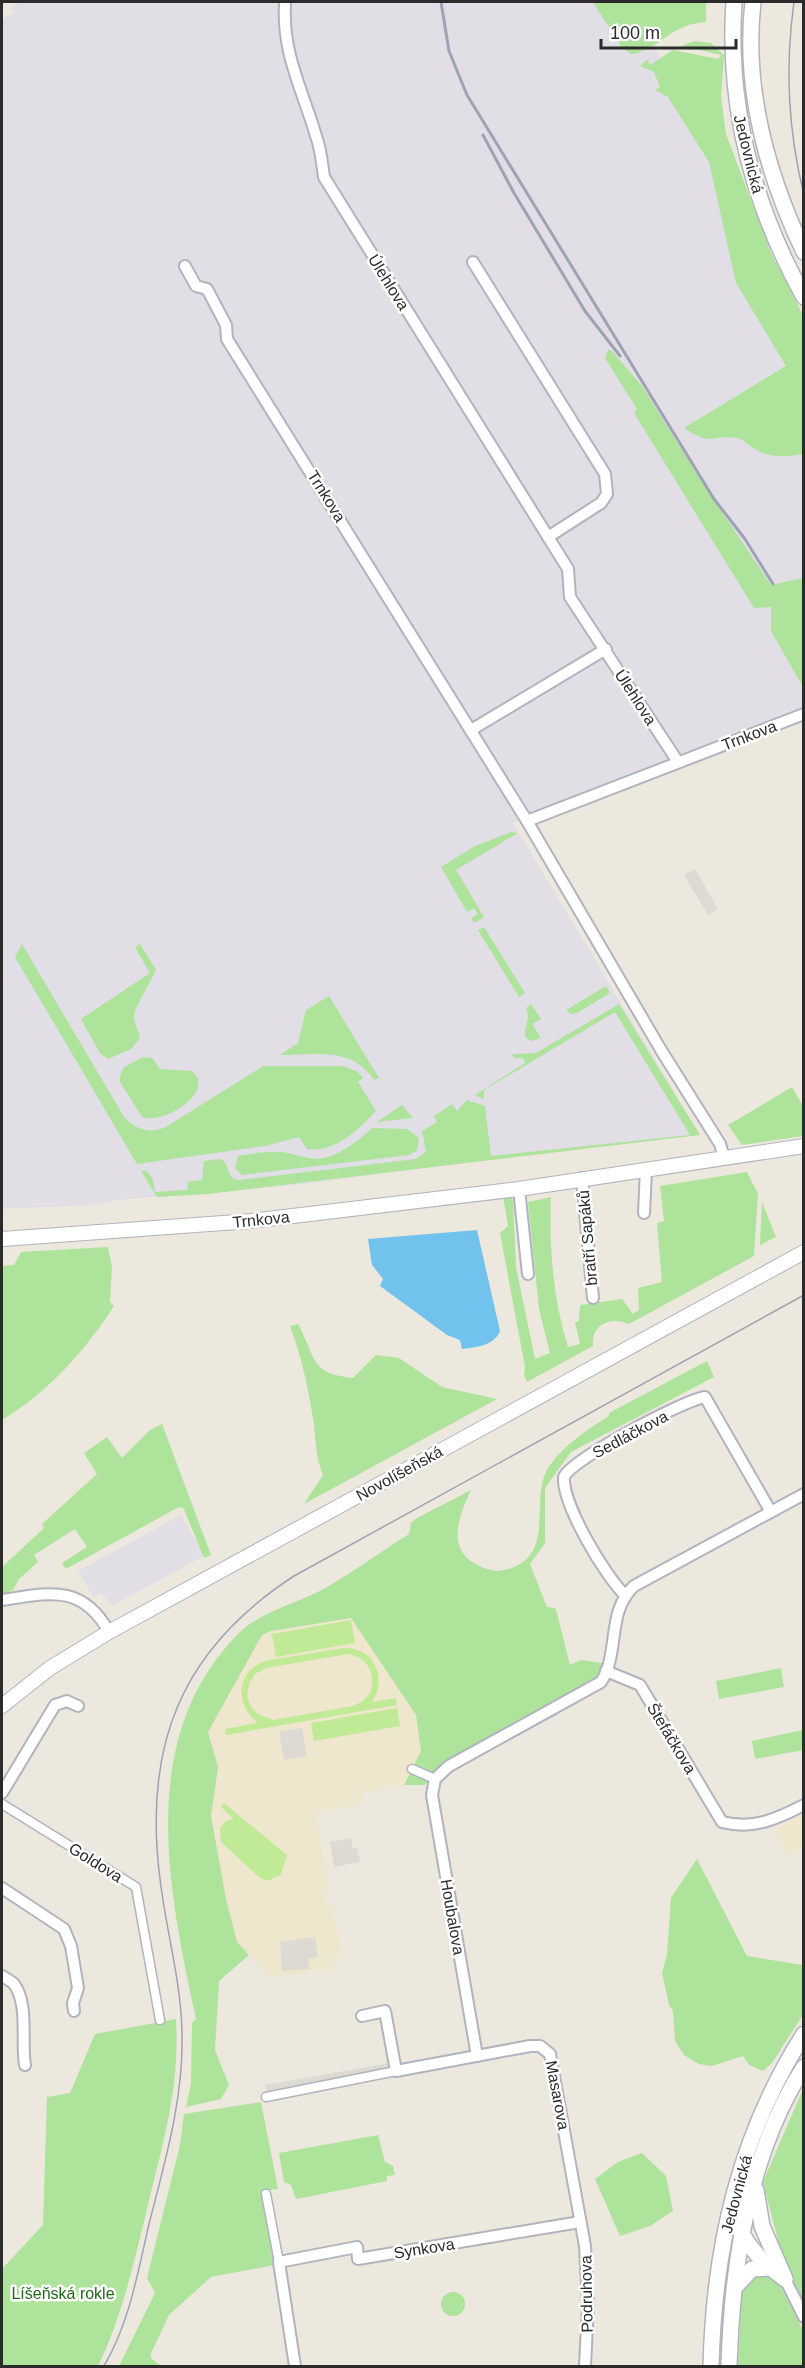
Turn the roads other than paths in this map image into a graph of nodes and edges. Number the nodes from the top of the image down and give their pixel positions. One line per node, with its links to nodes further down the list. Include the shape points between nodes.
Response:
1 (734, 2): 7 (main road, Jedovnická, via 735,87 746,152 768,223)
2 (753, 2): 4 (main road, Jedovnická, via 752,64 760,127 769,168)
3 (285, 5): 8 (street, Úlehlova, via 286,44 317,137 324,177)
4 (804, 252)
5 (473, 261): 8 (street, via 605,474 607,494 602,503)
6 (185, 266): 11 (street, Trnkova, via 196,286 207,289 226,325 227,339)
7 (804, 297)
8 (548, 537): 9 (street, Úlehlova, via 568,569 570,597)
9 (606, 650): 11 (street); 12 (street, Úlehlova)
10 (804, 714): 12 (street, Trnkova)
11 (471, 730): 13 (street, Trnkova)
12 (678, 762): 13 (street, Trnkova)
13 (526, 821): 15 (street, Trnkova, via 720,1144)
14 (804, 1146): 15 (street, Trnkova)
15 (724, 1158): 16 (street, Trnkova)
16 (646, 1169): 17 (street, Trnkova); 19 (street)
17 (582, 1179): 18 (street, Trnkova); 23 (street, bratří Sapáků)
18 (519, 1189): 20 (street, Trnkova, via 252,1221); 22 (street)
19 (644, 1213)
20 (2, 1239)
21 (804, 1252): 28 (street, Novolíšeňská)
22 (528, 1274)
23 (593, 1298)
24 (804, 1494): 25 (street)
25 (771, 1512): 26 (street, via 645,1580); 26 (street, Sedláčkova, via 705,1397 643,1425 581,1460 564,1477 568,1500 613,1583)
26 (626, 1596): 29 (street, via 618,1613)
27 (2, 1600): 28 (street, via 65,1594 97,1613)
28 (110, 1632): 30 (street, Novolíšeňská, via 50,1668)
29 (606, 1671): 33 (street, via 593,1688 449,1766); 36 (street, Štefáčkova, via 640,1685 722,1822 740,1827 775,1820)
30 (2, 1706)
31 (78, 1706): 34 (street, via 67,1701 55,1705)
32 (412, 1768): 33 (street)
33 (435, 1779): 43 (street, Houbalova, via 432,1795)
34 (2, 1792)
35 (2, 1804): 41 (street, Goldova, via 136,1887)
36 (804, 1805)
37 (2, 1888): 39 (street, via 64,1929 78,1988)
38 (2, 1976): 44 (street, via 14,1984 21,2004)
39 (74, 2011)
40 (362, 2016): 46 (street, via 385,2011)
41 (160, 2020)
42 (804, 2034): 50 (main road, Jedovnická, via 769,2092)
43 (477, 2056): 46 (street, Masarova); 51 (street, Masarova, via 535,2046 550,2054)
44 (25, 2065)
45 (804, 2067): 48 (main road, Jedovnická, via 774,2123)
46 (396, 2072): 47 (street, Masarova)
47 (266, 2097)
48 (755, 2178): 52 (main road, Jedovnická); 53 (main road, via 759,2214)
49 (266, 2194): 55 (street)
50 (731, 2201): 52 (main road); 54 (main road, Jedovnická)
51 (580, 2222): 55 (street, Synkova, via 358,2259 357,2247); 61 (street, Podruhova, via 587,2296)
52 (742, 2234): 53 (main road, via 756,2236); 54 (main road, via 732,2239); 56 (main road); 58 (main road, Jedovnická)
53 (770, 2247): 57 (main road)
54 (721, 2254): 62 (main road, Jedovnická)
55 (279, 2262): 60 (street)
56 (769, 2268): 57 (main road); 58 (main road, via 752,2269)
57 (785, 2279): 59 (street)
58 (734, 2288): 63 (main road, Jedovnická)
59 (804, 2318)
60 (295, 2367)
61 (585, 2367)
62 (711, 2367)
63 (729, 2367)

